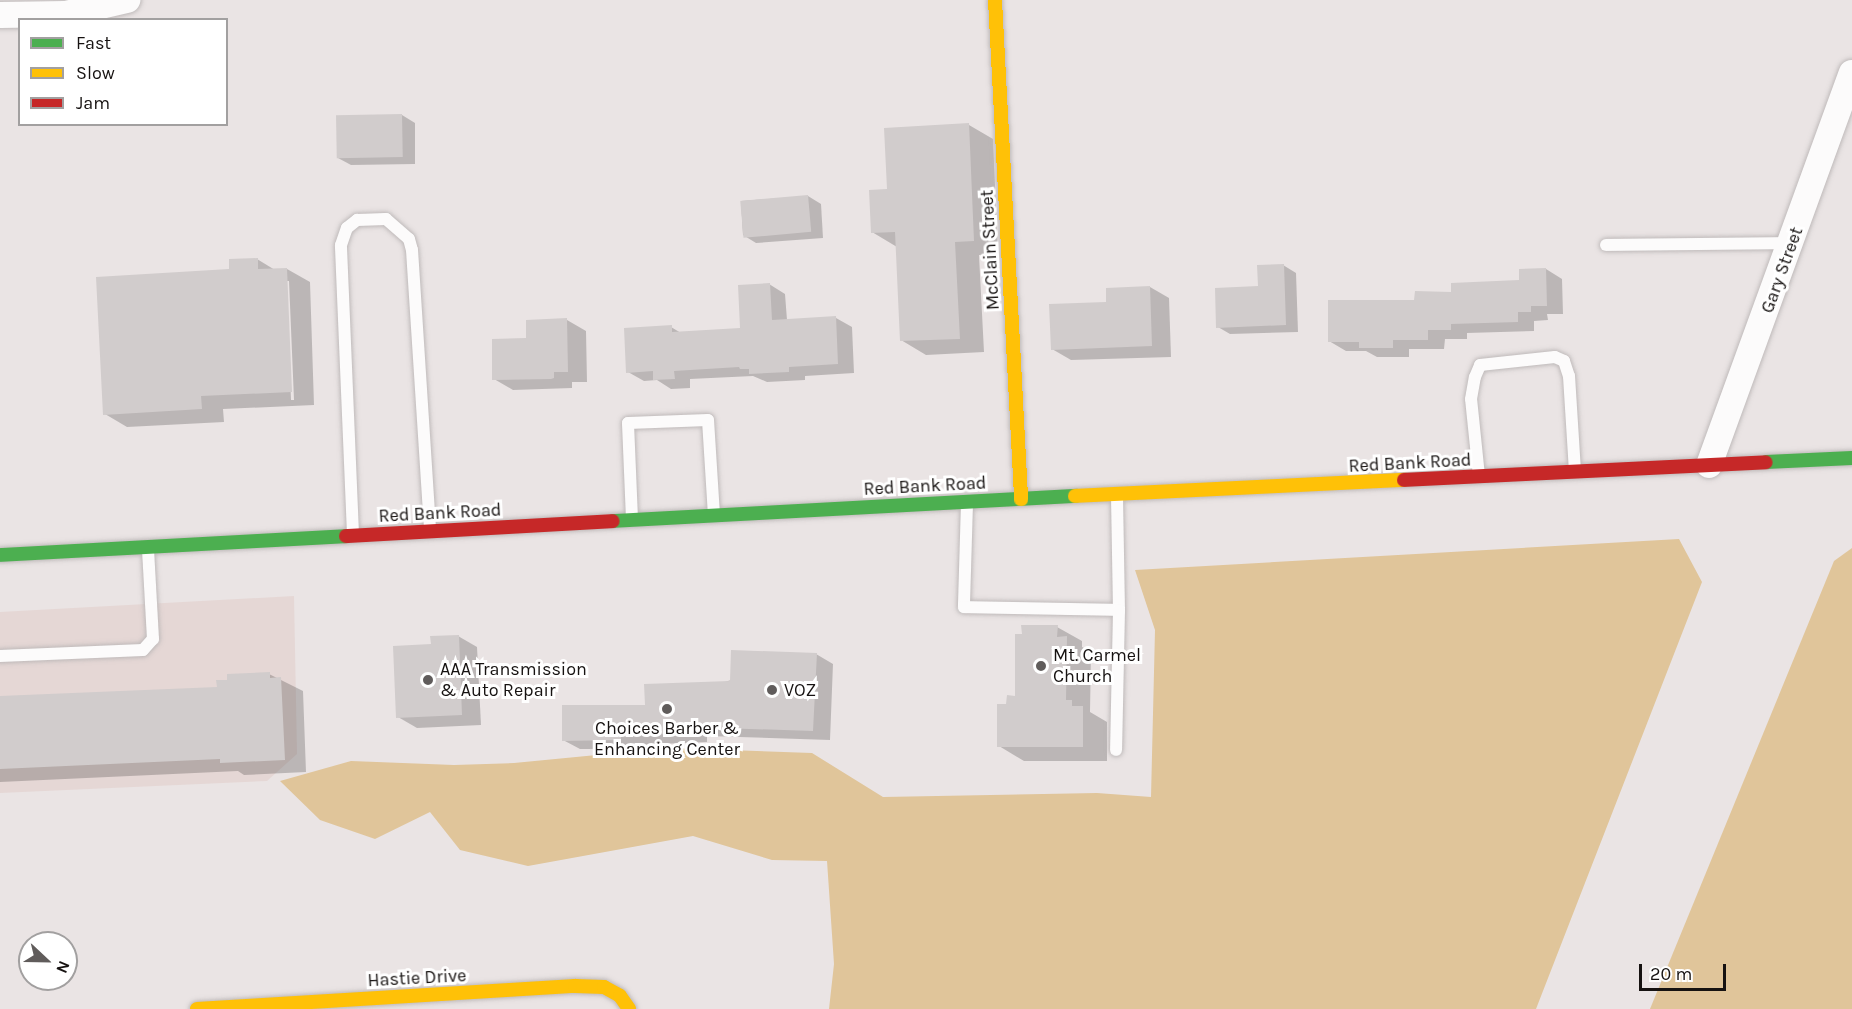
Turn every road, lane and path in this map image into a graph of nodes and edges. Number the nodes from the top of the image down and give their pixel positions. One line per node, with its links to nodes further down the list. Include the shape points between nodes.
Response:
1 (127, 0): 3 (street, via 66,14)
2 (995, 0): 12 (main road, McClain Street)
3 (0, 15)
4 (1852, 73): 5 (street, Gary Street)
5 (1792, 243): 6 (lane); 8 (street, Gary Street)
6 (1606, 244)
7 (1852, 458): 8 (main road, Red Bank Road)
8 (1709, 465): 9 (main road, Red Bank Road)
9 (1575, 473): 10 (main road, Red Bank Road); 10 (lane, via 1569,376 1564,361 1555,357 1480,365 1472,399)
10 (1479, 478): 11 (main road, Red Bank Road)
11 (1117, 496): 12 (main road, Red Bank Road); 20 (lane)
12 (1021, 499): 13 (main road, Red Bank Road)
13 (967, 502): 14 (main road, Red Bank Road); 20 (lane, via 964,607)
14 (714, 516): 15 (main road, Red Bank Road); 15 (lane, via 708,420 628,423)
15 (632, 521): 16 (main road, Red Bank Road)
16 (430, 532): 17 (main road, Red Bank Road); 17 (lane, via 412,250 409,239 386,219 357,220 347,228 340,263)
17 (353, 536): 18 (main road, Red Bank Road)
18 (147, 548): 19 (main road, Red Bank Road); 21 (lane, via 153,639 143,650)
19 (0, 555)
20 (1119, 610): 22 (lane)
21 (0, 656)
22 (1116, 750)
23 (197, 1009): 24 (main road, Hastie Drive)
24 (206, 1009): 25 (main road, Hastie Drive, via 575,986 604,987 620,996)
25 (629, 1009)

